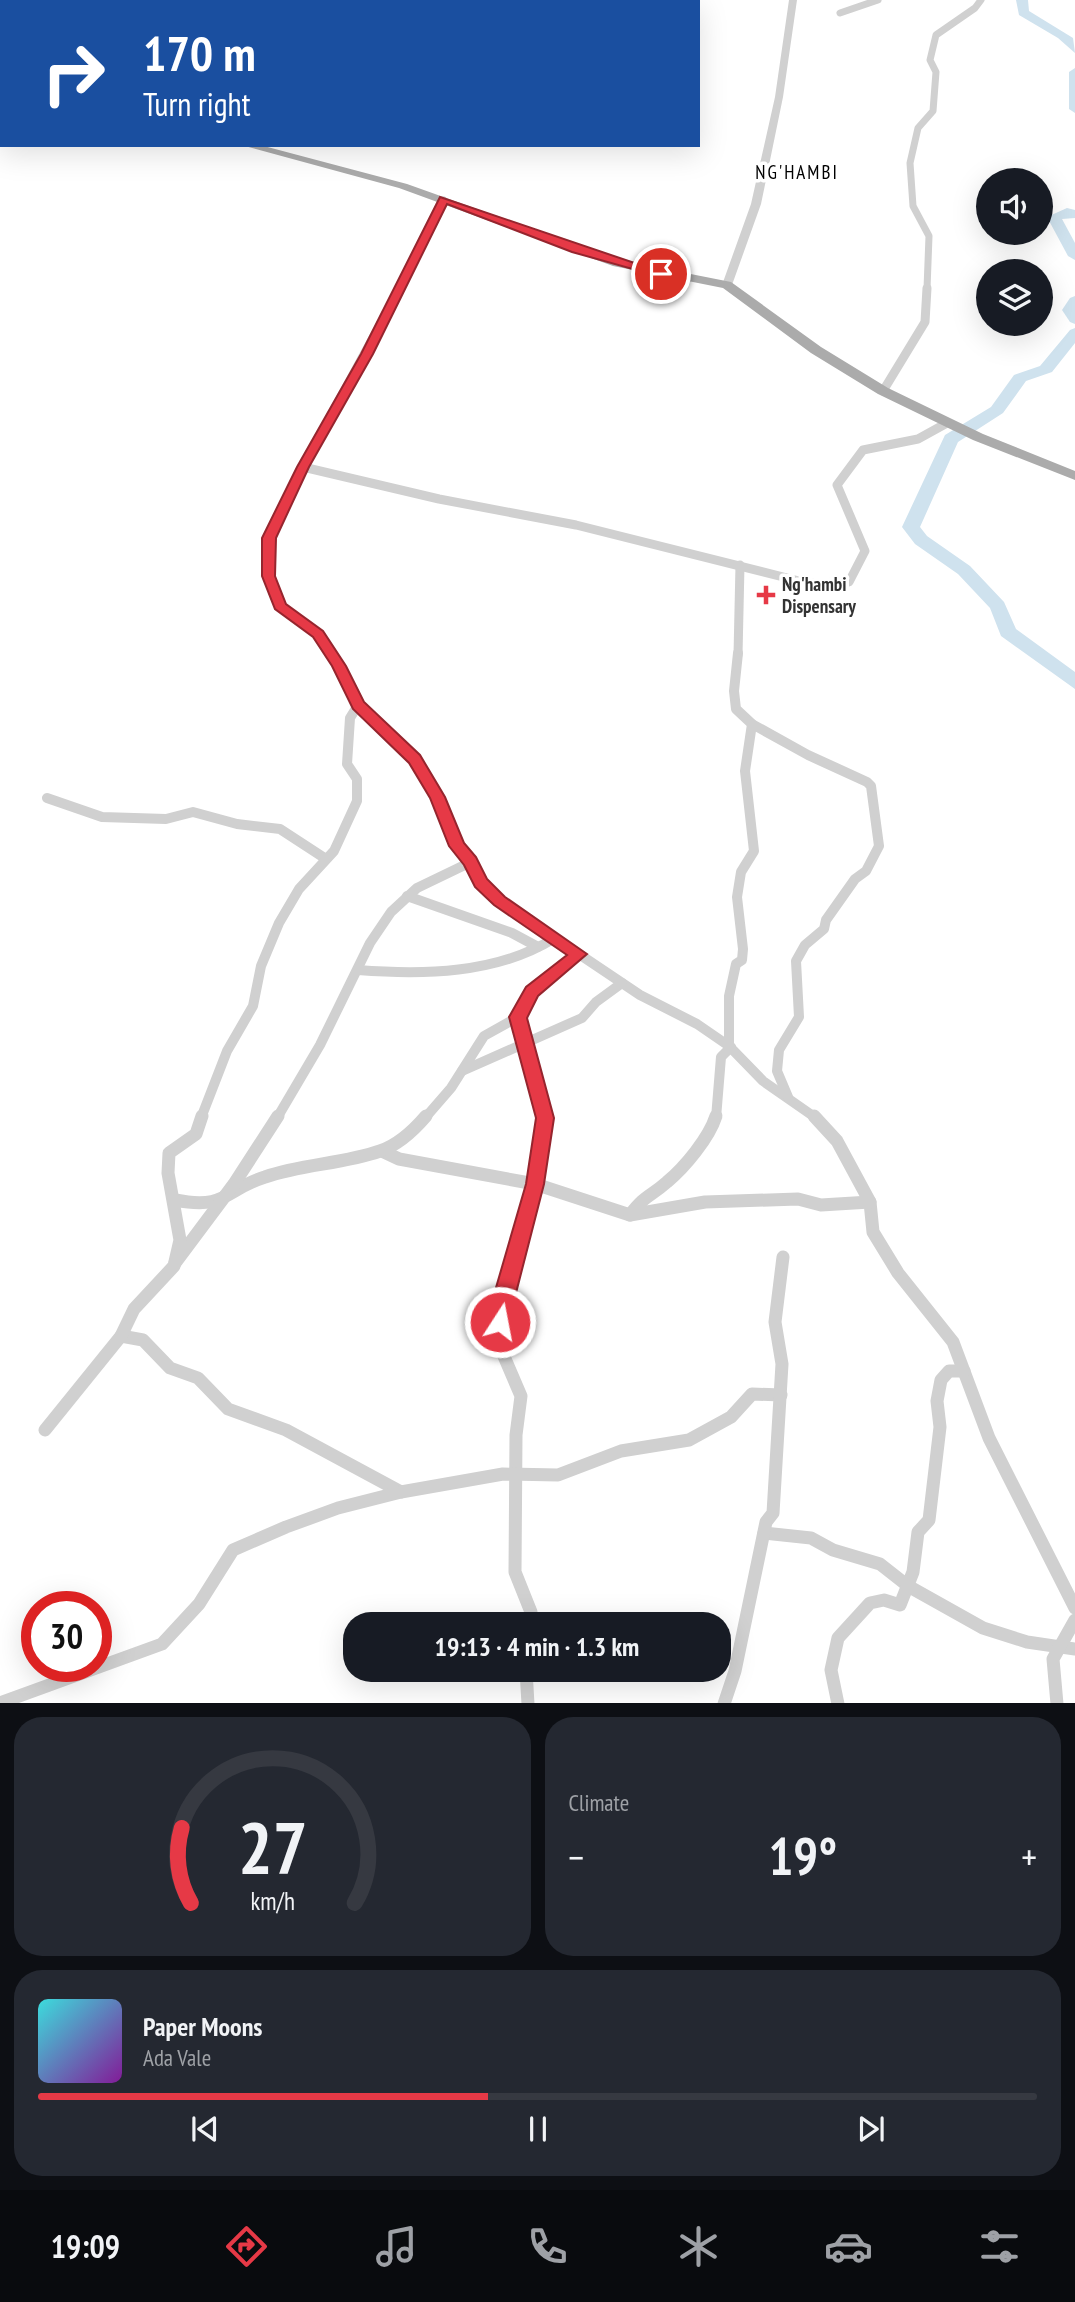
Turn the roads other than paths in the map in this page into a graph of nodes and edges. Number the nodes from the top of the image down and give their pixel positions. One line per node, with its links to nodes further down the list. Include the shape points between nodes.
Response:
1 (793, 0): 7 (street, via 779,97 756,204)
2 (878, 0): 4 (street)
3 (981, 0): 8 (street, via 936,34 930,60 936,72 933,111 918,128 910,163 913,206 929,236 925,322)
4 (840, 13)
5 (255, 147): 6 (main road, via 318,161)
6 (444, 200): 7 (main road, via 617,263); 10 (street, via 367,354)
7 (727, 285): 8 (main road)
8 (883, 391): 9 (main road)
9 (947, 422): 11 (main road); 12 (street, via 931,436 895,447 863,450 837,485 865,551 849,582 807,583)
10 (303, 467): 12 (street); 13 (street, via 269,538 268,576 280,606 318,634)
11 (1075, 476)
12 (740, 565): 14 (street, via 740,640 734,691 736,709)
13 (358, 705): 16 (street, via 350,718 347,764 357,779 357,801); 17 (street, via 415,759 457,846)
14 (752, 724): 26 (street, via 745,759 754,851 740,873 737,889 744,946 729,996); 28 (street, via 815,761 867,782 880,838 866,871 855,879 824,929 805,945 796,961 799,1017 779,1050 777,1071)
15 (47, 798): 16 (street, via 102,817 166,819 193,812 280,829)
16 (326, 859): 31 (street, via 299,888 279,923 261,966 253,1006 208,1095 196,1134 169,1153 168,1173)
17 (471, 862): 18 (street, via 422,882); 19 (street, via 481,883 500,901)
18 (407, 896): 20 (street, via 512,933); 22 (street, via 390,912)
19 (553, 939): 20 (street); 21 (street)
20 (538, 947): 22 (street, via 522,956 443,969)
21 (579, 954): 23 (street); 24 (street, via 532,992)
22 (358, 970): 32 (street, via 320,1045)
23 (622, 983): 25 (street, via 582,1018); 26 (street)
24 (518, 1017): 25 (street); 27 (street, via 484,1036)
25 (526, 1043): 27 (street); 30 (street, via 545,1118)
26 (730, 1046): 28 (street, via 763,1081); 34 (street, via 721,1057 718,1110 712,1129 667,1182 643,1197)
27 (462, 1071): 29 (street, via 414,1130)
28 (788, 1097): 33 (street, via 837,1141)
29 (382, 1151): 30 (street, via 398,1159); 32 (street, via 262,1177)
30 (535, 1184): 34 (street); 41 (street, via 500,1322 500,1346 522,1396)
31 (175, 1199): 32 (street, via 195,1204); 36 (street, via 180,1240)
32 (223, 1200): 36 (street)
33 (870, 1202): 34 (street, via 705,1202); 38 (street, via 873,1232 898,1273 953,1342)
34 (630, 1215)
35 (783, 1257): 39 (street, via 775,1322 782,1357)
36 (174, 1266): 37 (street, via 134,1309)
37 (121, 1336): 40 (street); 42 (street, via 143,1340 170,1368 198,1378 228,1409 286,1430)
38 (964, 1371): 44 (street, via 949,1371 941,1380 929,1520 918,1532); 45 (street, via 989,1438)
39 (781, 1395): 41 (street, via 751,1394 731,1417 689,1440 621,1451 558,1475); 43 (street, via 773,1513)
40 (45, 1430)
41 (517, 1474): 42 (street); 46 (street, via 515,1572)
42 (401, 1492): 51 (street, via 338,1508 233,1549 199,1604 162,1644)
43 (764, 1533): 44 (street, via 811,1538 880,1564); 53 (street)
44 (908, 1586): 48 (street, via 984,1628); 54 (street, via 900,1605 870,1603 838,1638 831,1670)
45 (1075, 1608)
46 (531, 1612)
47 (1075, 1620): 48 (street)
48 (1055, 1647): 49 (street); 55 (street, via 1051,1658)
49 (1075, 1649)
50 (527, 1682): 52 (street)
51 (0, 1703)
52 (528, 1703)
53 (724, 1703)
54 (838, 1703)
55 (1056, 1703)

